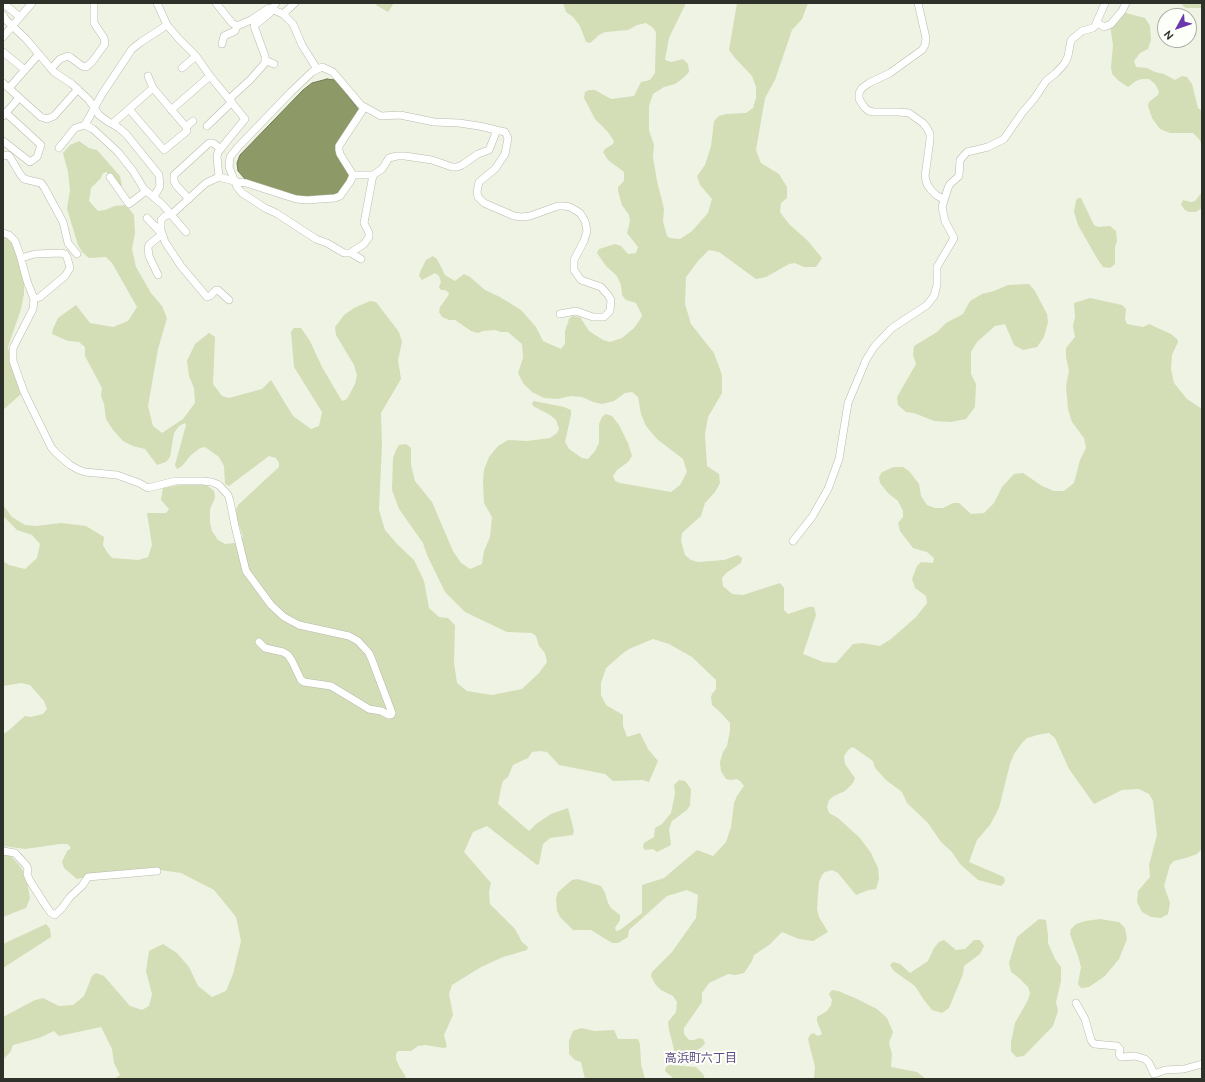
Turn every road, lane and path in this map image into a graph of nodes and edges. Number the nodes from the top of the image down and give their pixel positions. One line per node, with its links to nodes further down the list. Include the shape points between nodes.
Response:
1 (3, 3): 13 (street)
2 (32, 3): 13 (street)
3 (94, 3): 25 (street, via 94,23 104,38 104,44 86,67 68,56 60,59)
4 (158, 3): 15 (street)
5 (216, 3): 17 (street)
6 (295, 3): 11 (street)
7 (918, 3): 59 (street, via 926,38 922,50 890,73 862,88 859,99 869,111 908,113 923,123 930,134 925,176 927,184)
8 (1105, 3): 14 (street)
9 (1126, 3): 14 (street, via 1111,24 1104,27)
10 (274, 6): 11 (street); 17 (street); 23 (street, via 254,26)
11 (283, 14): 27 (street, via 294,24)
12 (3, 15): 16 (street)
13 (20, 17): 16 (street)
14 (1098, 23): 59 (street, via 1071,40 1065,63 1046,81 1004,139 988,147 967,152 963,156 960,160 959,176 950,184)
15 (167, 25): 22 (street); 36 (street, via 132,49)
16 (12, 26): 18 (street); 21 (street)
17 (237, 26): 19 (street, via 235,31 224,36)
18 (3, 37)
19 (222, 44)
20 (3, 52): 28 (street)
21 (39, 54): 25 (street); 28 (street)
22 (196, 56): 26 (street); 30 (street)
23 (265, 60): 24 (street); 35 (street, via 263,66)
24 (274, 64)
25 (51, 69): 33 (street)
26 (182, 69)
27 (317, 69): 37 (street, via 325,68 333,72); 55 (street, via 233,152 229,167)
28 (25, 70): 31 (street)
29 (148, 76): 32 (street)
30 (210, 76): 35 (street); 39 (street)
31 (6, 86): 34 (street)
32 (153, 88): 38 (street); 39 (street)
33 (78, 90): 34 (street, via 47,120); 36 (street)
34 (19, 98): 40 (street)
35 (231, 100): 44 (street); 49 (street, via 245,119)
36 (95, 108): 42 (street, via 103,119); 43 (street)
37 (364, 108): 46 (street, via 381,116 400,115 428,121 465,123); 51 (street, via 339,146 340,154)
38 (129, 109): 42 (street); 45 (street, via 164,150 187,131)
39 (171, 110): 45 (street)
40 (4, 114): 47 (street, via 41,145 37,157 30,162)
41 (193, 121): 45 (street)
42 (112, 124): 57 (street, via 126,134 159,174 160,186)
43 (84, 125): 48 (street, via 75,128); 56 (street, via 98,133 118,152)
44 (207, 126)
45 (186, 127)
46 (496, 130): 52 (street, via 489,150 457,167 432,160 397,156 389,158 382,169); 72 (street, via 506,132 505,154 495,169 479,182 477,192 480,200 506,214 522,217 537,215 558,206 570,207 580,213 585,221 586,236 574,260 574,270 578,278 585,283 601,287 611,300 610,311 599,318 576,311)
47 (3, 141)
48 (59, 148)
49 (221, 149): 54 (street, via 217,157); 58 (street, via 209,143 174,175 176,185)
50 (3, 156): 68 (street, via 10,156 24,179 41,183 44,187 63,222 68,243 79,254)
51 (353, 175): 52 (street); 55 (street, via 340,196 307,200)
52 (373, 175): 65 (street, via 364,223 369,237)
53 (110, 177): 56 (street, via 129,204)
54 (219, 177): 55 (street); 58 (street, via 206,183)
55 (234, 181): 65 (street, via 239,190 265,208 316,239 344,253)
56 (146, 191): 57 (street)
57 (154, 197): 60 (street)
58 (189, 198): 60 (street)
59 (943, 200): 73 (street, via 942,214 954,238 937,268 934,296 927,305 892,328 866,360 848,403 838,459 828,489 812,517)
60 (172, 214): 62 (street); 64 (street, via 162,220)
61 (147, 218): 64 (street)
62 (186, 232)
63 (3, 233): 66 (street, via 12,237)
64 (162, 234): 69 (street, via 148,248); 71 (street, via 181,266 207,297 218,290)
65 (351, 253): 67 (street)
66 (21, 258): 68 (street, via 35,254 60,253 65,254); 70 (street)
67 (361, 259)
68 (68, 262): 70 (street, via 70,268 65,276)
69 (158, 275)
70 (34, 299): 74 (street, via 33,308 12,355 24,392 56,454 85,472 117,475 148,488 175,481 202,481 219,485 230,501 246,570 271,605 284,617 299,625 349,636 358,641 372,660 391,707 391,715 369,709 330,686 304,682 288,655 265,648)
71 (229, 300)
72 (560, 314)
73 (793, 541)
74 (259, 642)
75 (3, 850): 76 (street, via 14,853 26,866 30,881 51,913 55,914 88,877)
76 (157, 871)
77 (1076, 1003): 78 (street, via 1094,1044 1117,1046 1121,1057 1136,1056 1145,1059 1154,1074)
78 (1202, 1064)

